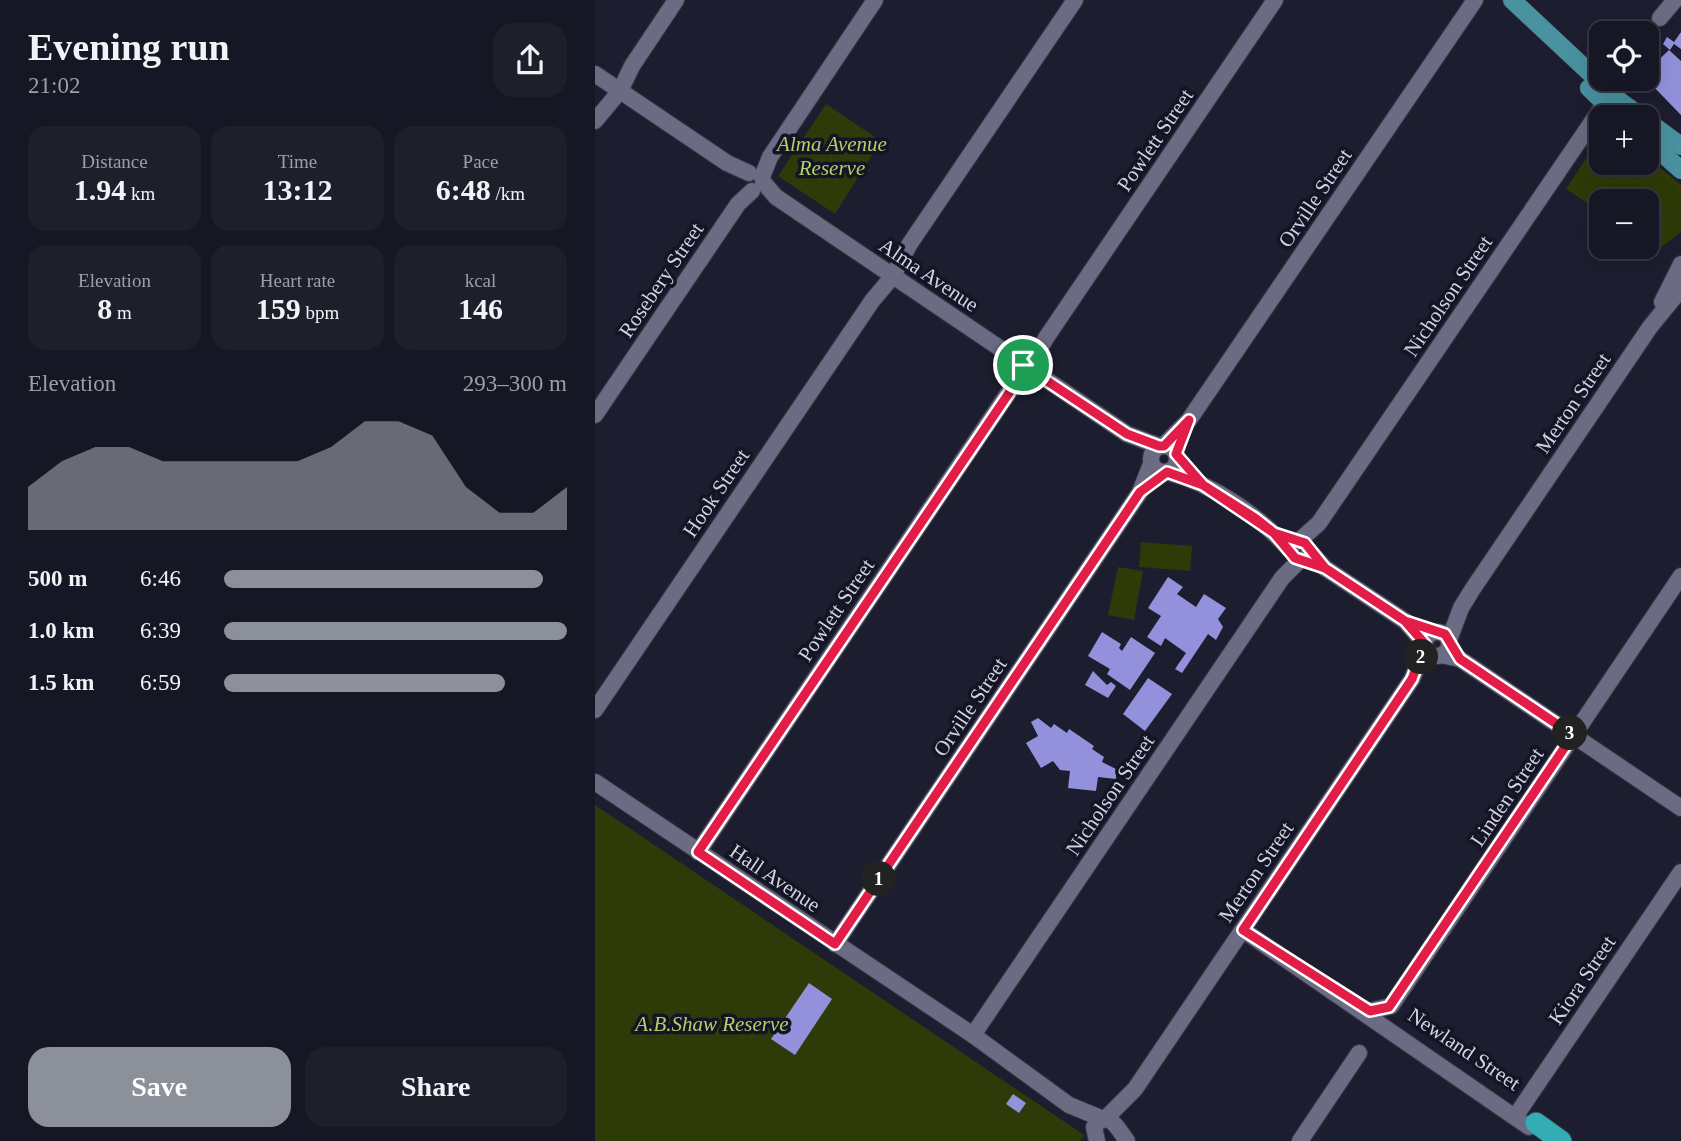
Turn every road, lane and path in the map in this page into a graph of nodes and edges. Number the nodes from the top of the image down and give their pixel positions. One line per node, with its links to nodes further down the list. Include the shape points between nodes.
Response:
1 (677, 0): 11 (street)
2 (875, 0): 20 (street, Rosebery Street)
3 (1075, 0): 22 (street, Hook Street)
4 (1275, 0): 24 (street, Powlett Street)
5 (1475, 0): 26 (street, Orville Street)
6 (1505, 0): 12 (main road)
7 (1512, 0): 12 (main road)
8 (1675, 0): 9 (street)
9 (1660, 18)
10 (595, 74): 11 (street, Alma Avenue)
11 (616, 89): 15 (street); 20 (street, Alma Avenue)
12 (1608, 98): 13 (main road); 14 (main road); 27 (street, Nicholson Street)
13 (1612, 105)
14 (1621, 105)
15 (597, 118)
16 (1659, 130): 17 (main road)
17 (1681, 146)
18 (1659, 151): 19 (main road)
19 (1681, 170)
20 (753, 181): 22 (street, Alma Avenue); 25 (street, Rosebery Street)
21 (1681, 264): 23 (street, Merton Street)
22 (890, 274): 24 (street, Alma Avenue); 30 (street, Hook Street)
23 (1678, 286): 29 (street, Merton Street)
24 (1026, 366): 26 (street, Alma Avenue); 34 (street, Powlett Street)
25 (595, 415)
26 (1163, 459): 27 (street, Alma Avenue); 37 (street, Orville Street)
27 (1300, 551): 29 (street, Alma Avenue); 42 (street, Nicholson Street)
28 (1681, 576): 31 (street, Linden Street)
29 (1437, 644): 31 (street, Alma Avenue); 36 (street, Merton Street)
30 (595, 710)
31 (1573, 735): 33 (street); 39 (street, Linden Street)
32 (595, 782): 34 (street, Hall Avenue)
33 (1681, 808)
34 (698, 852): 37 (street, Hall Avenue)
35 (1681, 872): 45 (street, Kiora Street)
36 (1243, 930): 38 (street, Newland Street); 46 (street, Merton Street, via 1135,1089)
37 (835, 944): 42 (street, Hall Avenue)
38 (1262, 944): 40 (street, Newland Street); 45 (street, Newland Street)
39 (1391, 1006): 40 (street); 41 (street)
40 (1370, 1011): 41 (street, Newland Street)
41 (1392, 1025): 45 (street, Newland Street)
42 (973, 1035): 44 (street, Hall Avenue)
43 (1359, 1053): 48 (street)
44 (1069, 1105): 46 (street, Hall Avenue); 47 (street, Hall Avenue)
45 (1528, 1120): 49 (highway); 50 (highway)
46 (1115, 1130): 47 (street, Merton Street, via 1094,1127)
47 (1094, 1139)
48 (1300, 1141)
49 (1548, 1141)
50 (1561, 1141)

